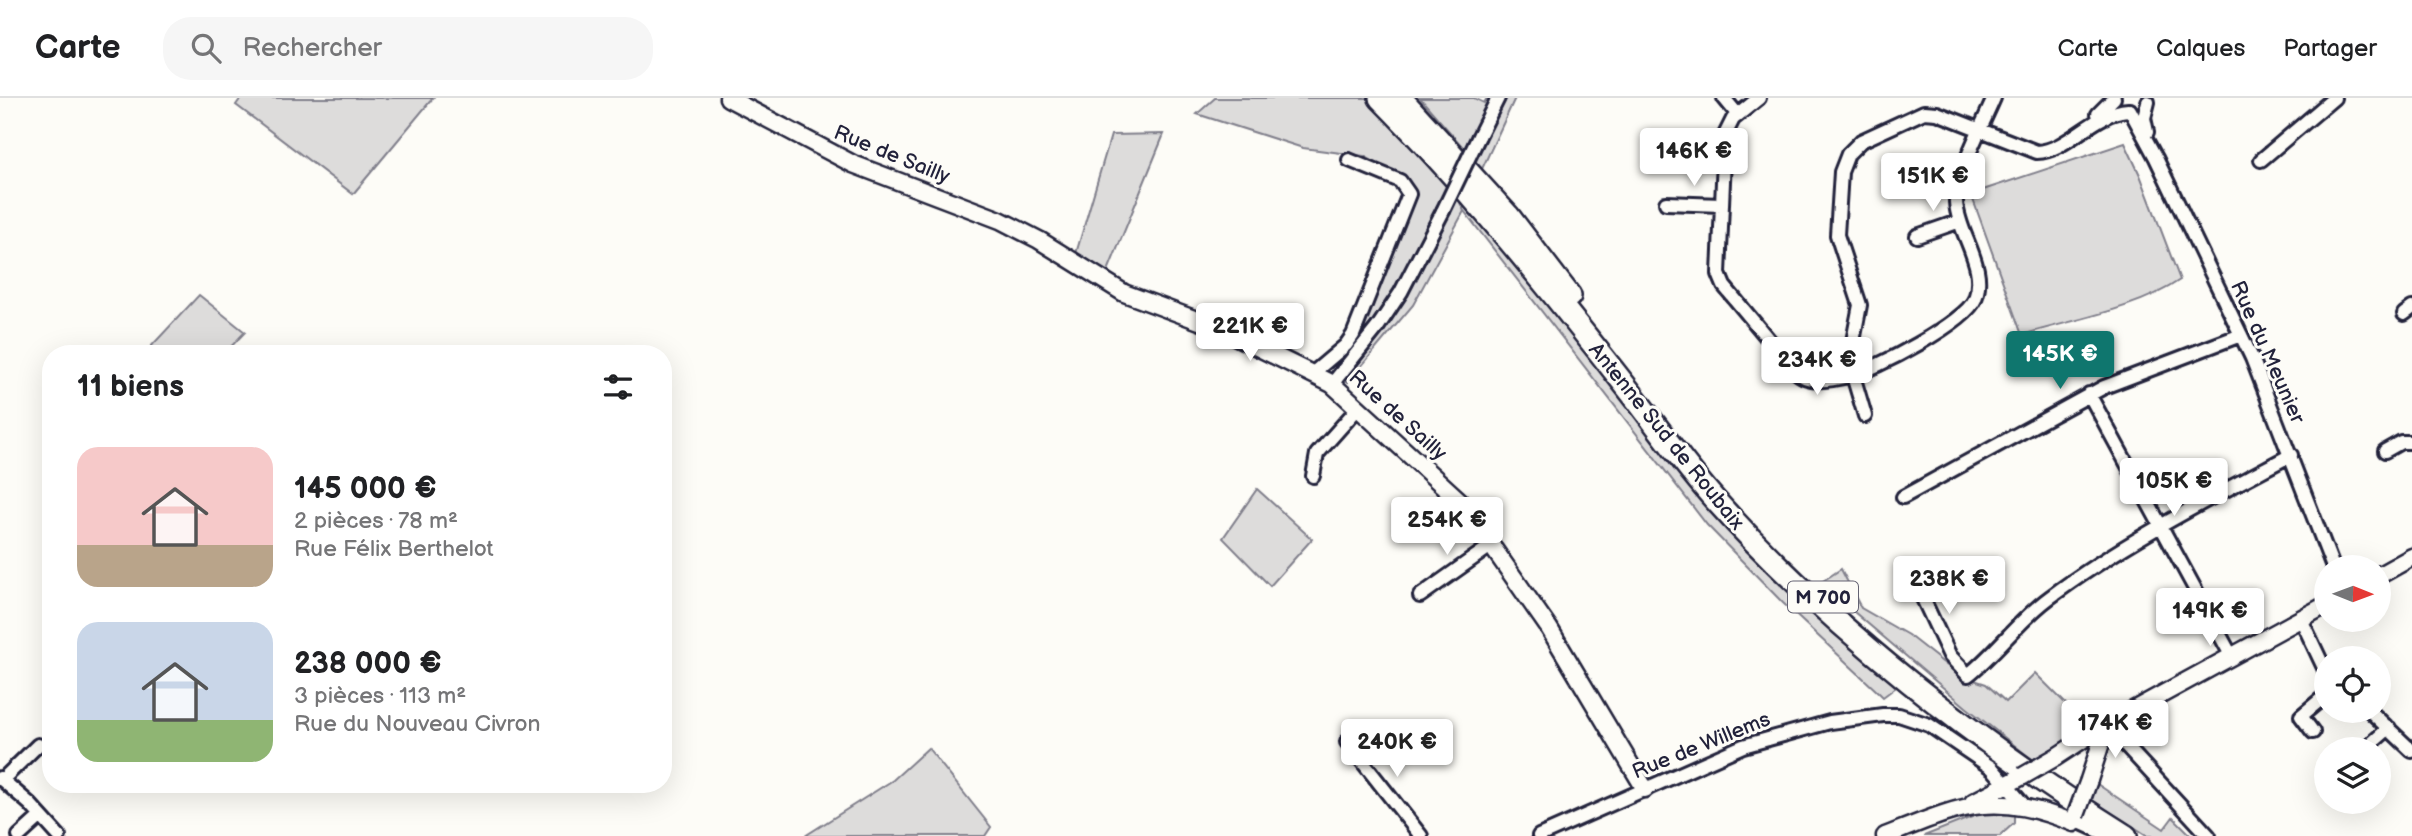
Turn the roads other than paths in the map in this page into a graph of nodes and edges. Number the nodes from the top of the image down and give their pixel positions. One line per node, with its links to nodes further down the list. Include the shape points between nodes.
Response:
1 (728, 98): 23 (street, Rue de Sailly, via 853,164 1000,220 1124,293 1221,329)
2 (1380, 98): 70 (highway, Antenne Sud de Roubaix / M 700, via 1491,220 1693,474 1755,542 1867,646 1940,705)
3 (1401, 98): 71 (highway, Antenne Sud de Roubaix / M 700, via 1540,254 1693,461 1796,571 1956,709)
4 (1498, 98): 25 (street, bridge, via 1401,292)
5 (1724, 98): 12 (street)
6 (1759, 98): 12 (street)
7 (1994, 98): 13 (street)
8 (2115, 98): 11 (street, Rue du Meunier); 14 (street)
9 (2331, 99): 17 (street)
10 (2149, 100): 11 (street, via 2140,109); 15 (street, Rue du Meunier, via 2145,124)
11 (2129, 110): 14 (street, via 2114,112); 15 (street, Rue du Meunier)
12 (1738, 114): 19 (street, via 1725,135)
13 (1981, 131): 14 (street, via 2037,152); 20 (street, via 1958,182); 24 (street, via 1924,111 1861,141 1843,163 1837,236 1860,305 1849,352)
14 (2071, 137)
15 (2156, 158): 22 (street, Rue du Meunier)
16 (1349, 160): 23 (street, via 1400,181 1409,194 1353,335)
17 (2261, 160)
18 (1666, 203): 19 (street)
19 (1721, 205): 24 (street, via 1718,267 1724,286 1800,376 1815,380)
20 (1960, 221): 21 (street); 24 (street, via 1979,280 1972,306 1929,337)
21 (1916, 236)
22 (2241, 335): 26 (street); 31 (street, Rue du Meunier)
23 (1313, 373): 25 (street, Rue de Sailly)
24 (1852, 375): 28 (street)
25 (1332, 384): 27 (street, Rue de Sailly)
26 (2089, 394): 33 (street); 34 (street)
27 (1358, 408): 32 (street, via 1317,454); 35 (street, Rue de Sailly, via 1454,494)
28 (1865, 416)
29 (2412, 442): 30 (street)
30 (2385, 451)
31 (2291, 455): 34 (street); 36 (street, Rue du Meunier)
32 (1313, 476)
33 (1903, 497)
34 (2160, 526): 39 (street, via 2048,599 1968,675 1950,656); 44 (street)
35 (1492, 545): 40 (street); 59 (street, Rue de Sailly, via 1559,644)
36 (2328, 555)
37 (2412, 557): 38 (street)
38 (2391, 569)
39 (1910, 571)
40 (1420, 596)
41 (2314, 611): 42 (street)
42 (2301, 618): 43 (street); 44 (street)
43 (2314, 646)
44 (2232, 657): 47 (street)
45 (2314, 705): 49 (street, via 2301,716)
46 (2383, 723): 48 (street)
47 (2109, 725): 54 (street); 57 (street); 72 (street)
48 (2389, 728): 50 (street); 53 (street)
49 (2313, 732)
50 (2379, 737)
51 (1347, 742): 66 (street)
52 (38, 745): 56 (street)
53 (2412, 751)
54 (2056, 757): 55 (street, bridge); 57 (street, via 2078,754)
55 (2027, 776): 58 (street); 60 (street, via 2021,793)
56 (1, 779): 62 (street)
57 (2089, 780): 63 (street, bridge)
58 (2007, 785): 59 (street, Rue de Willems, via 1992,768 1930,725 1890,714 1830,722 1755,741); 60 (street, Rue de Willems); 61 (street)
59 (1645, 789): 67 (street, Rue de Willems)
60 (2023, 805): 61 (street); 63 (street)
61 (1962, 807): 68 (street)
62 (41, 816): 64 (street); 65 (street)
63 (2074, 823): 69 (street)
64 (19, 836)
65 (59, 836)
66 (1421, 836)
67 (1539, 836)
68 (1885, 836)
69 (2109, 836)
70 (2126, 836)
71 (2139, 836)
72 (2209, 836)

